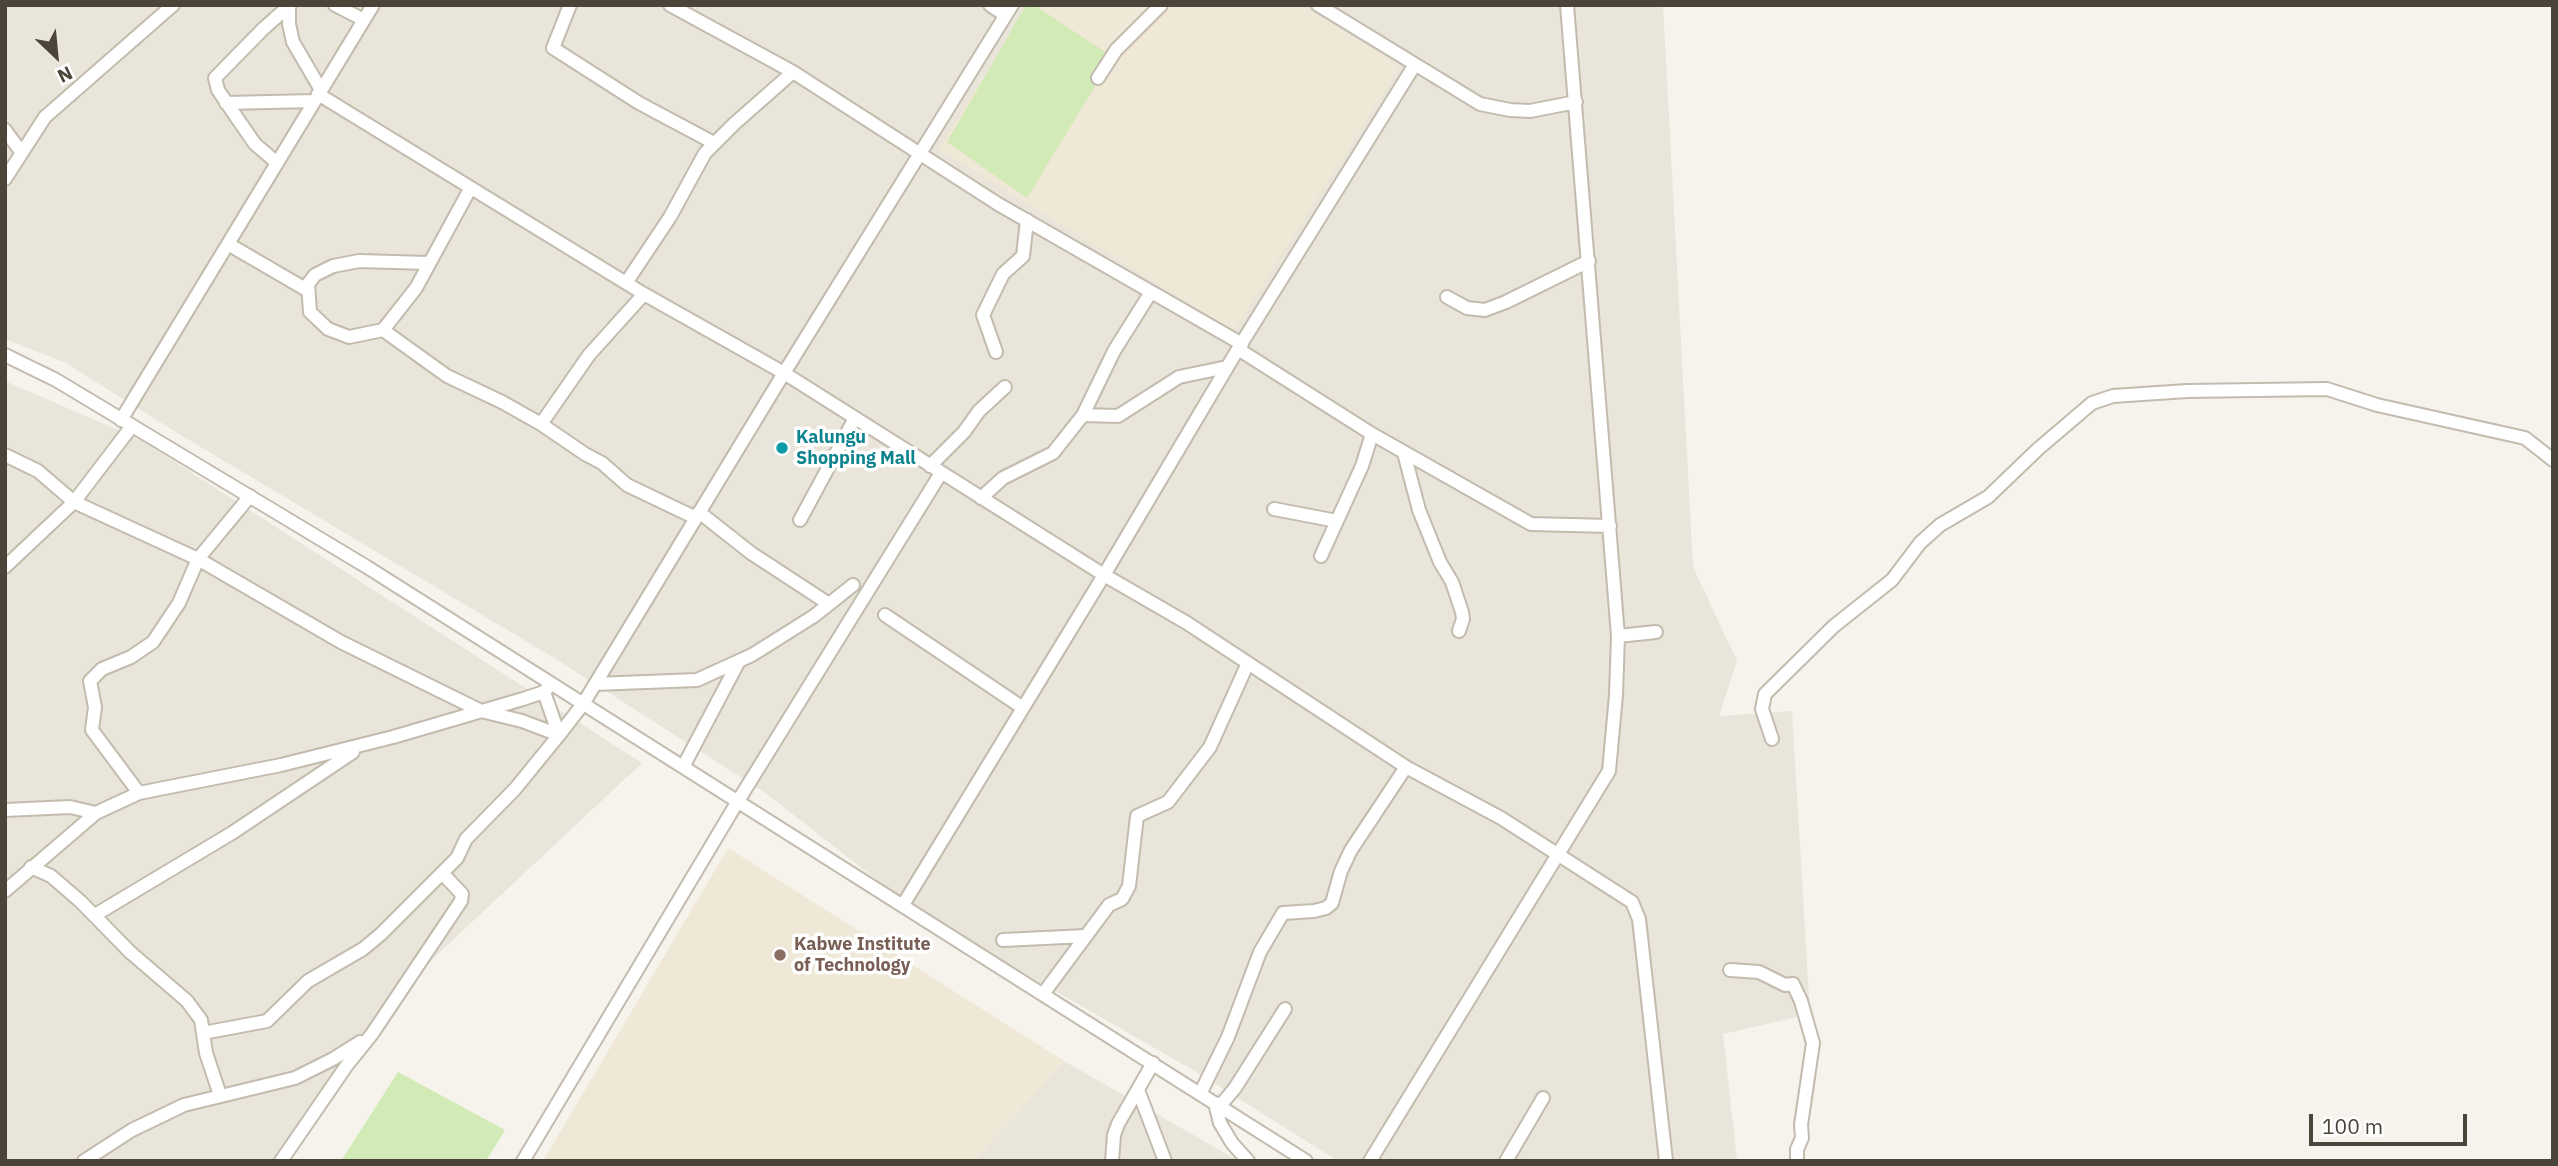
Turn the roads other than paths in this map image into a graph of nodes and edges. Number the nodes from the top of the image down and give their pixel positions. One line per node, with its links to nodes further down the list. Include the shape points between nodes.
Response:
1 (173, 5): 21 (street, via 53,108)
2 (335, 5): 12 (street)
3 (373, 5): 12 (street)
4 (570, 5): 20 (street, via 554,48 639,103)
5 (670, 5): 14 (street)
6 (990, 5): 11 (street)
7 (1161, 5): 15 (street, via 1116,50)
8 (1318, 5): 13 (street)
9 (1567, 5): 17 (street)
10 (290, 6): 16 (street, via 293,42); 18 (street, via 216,74 215,84)
11 (1008, 10): 22 (street)
12 (364, 20): 16 (street)
13 (1414, 66): 17 (street, via 1480,104 1530,111); 36 (street)
14 (793, 72): 20 (street); 22 (street)
15 (1098, 78)
16 (318, 95): 18 (street); 23 (street); 25 (street)
17 (1576, 102): 28 (street)
18 (226, 103): 23 (street, via 256,144)
19 (5, 130): 21 (street)
20 (714, 143): 30 (street)
21 (22, 153): 24 (street)
22 (921, 155): 26 (street); 40 (street)
23 (276, 162): 27 (street)
24 (5, 179)
25 (470, 189): 29 (street); 30 (street)
26 (1027, 220): 32 (street); 37 (street, via 1023,256 1003,274 983,316)
27 (228, 244): 31 (street); 44 (street)
28 (1589, 261): 34 (street, via 1485,310 1467,308); 59 (street)
29 (429, 263): 31 (street, via 349,262 315,275); 35 (street)
30 (626, 283): 33 (street)
31 (307, 290): 35 (street, via 310,312 328,329 349,337)
32 (1151, 292): 36 (street); 42 (street, via 1114,351)
33 (644, 294): 40 (street); 45 (street, via 589,355)
34 (1447, 297)
35 (383, 330): 45 (street, via 447,376)
36 (1240, 347): 39 (street); 46 (street)
37 (996, 352)
38 (5, 355): 44 (street)
39 (1227, 367): 42 (street, via 1179,377 1118,416); 63 (street)
40 (783, 373): 43 (street); 56 (street)
41 (1005, 387): 50 (street)
42 (1083, 415): 53 (street, via 1053,453 1003,478)
43 (855, 418): 50 (street); 57 (street)
44 (127, 423): 52 (street); 54 (street)
45 (541, 424): 56 (street, via 627,485)
46 (1372, 434): 47 (street); 58 (street)
47 (1404, 453): 59 (street, via 1531,524); 67 (street, via 1419,510 1462,612)
48 (5, 455): 54 (street, via 38,471)
49 (2553, 460): 78 (street, via 2525,438 2377,405 2327,389 2150,393 2092,403 1988,497 1940,525 1892,580 1834,626 1775,683 1765,694 1762,709)
50 (930, 466): 51 (street)
51 (942, 473): 53 (street); 83 (street)
52 (250, 496): 61 (street); 73 (street, via 367,567)
53 (981, 498): 63 (street)
54 (74, 502): 61 (street); 62 (street)
55 (1274, 509): 58 (street)
56 (698, 515): 65 (street); 72 (street)
57 (800, 520)
58 (1337, 521): 60 (street)
59 (1610, 526): 69 (street)
60 (1321, 556)
61 (198, 559): 76 (street, via 331,637); 82 (street, via 179,603 153,642 90,681 95,707 92,730)
62 (5, 568)
63 (1104, 575): 71 (street); 75 (street)
64 (853, 584): 65 (street)
65 (829, 604): 70 (street)
66 (885, 615): 75 (street)
67 (1459, 631)
68 (1656, 632): 69 (street)
69 (1618, 636): 86 (street, via 1609,771)
70 (739, 661): 72 (street, via 697,680); 81 (street)
71 (1248, 663): 80 (street); 92 (street, via 1210,747 1168,802 1137,816 1129,887)
72 (595, 684): 74 (street)
73 (547, 688): 74 (street); 76 (street); 77 (street)
74 (583, 704): 77 (street); 81 (street)
75 (1024, 708): 90 (street)
76 (481, 711): 77 (street); 79 (street)
77 (559, 735): 88 (street, via 466,839 457,858)
78 (1772, 739)
79 (365, 744): 82 (street); 91 (street, via 221,840)
80 (1406, 766): 86 (street); 101 (street, via 1351,850 1332,903 1314,911 1283,913 1259,952 1228,1037)
81 (683, 767): 83 (street)
82 (139, 793): 85 (street)
83 (738, 801): 90 (street); 107 (street)
84 (5, 810): 85 (street, via 70,807)
85 (96, 813): 87 (street)
86 (1558, 855): 112 (street); 114 (street, via 1632,902 1639,919)
87 (32, 867): 89 (street); 91 (street, via 51,876)
88 (442, 873): 97 (street, via 381,934 308,981 267,1021); 98 (street, via 462,894 461,901)
89 (5, 891)
90 (903, 905): 95 (street)
91 (95, 915): 97 (street, via 187,1002 201,1020)
92 (1086, 936): 93 (street); 95 (street)
93 (1003, 940)
94 (1730, 970): 115 (street, via 1759,972 1785,985 1793,984 1801,1000 1813,1043)
95 (1044, 994): 99 (street)
96 (1285, 1009): 104 (street, via 1235,1088)
97 (203, 1034): 102 (street)
98 (372, 1034): 102 (street, via 295,1078); 106 (street)
99 (1153, 1063): 100 (street); 101 (street)
100 (1138, 1090): 108 (street, via 1118,1124); 109 (street)
101 (1200, 1094): 104 (street)
102 (220, 1095): 105 (street, via 184,1105 132,1130)
103 (1543, 1098): 113 (street)
104 (1217, 1105): 110 (street, via 1220,1123); 111 (street)
105 (84, 1161)
106 (281, 1161)
107 (523, 1161)
108 (1112, 1161)
109 (1165, 1161)
110 (1248, 1161)
111 (1306, 1161)
112 (1370, 1161)
113 (1506, 1161)
114 (1666, 1161)
115 (1797, 1161)

